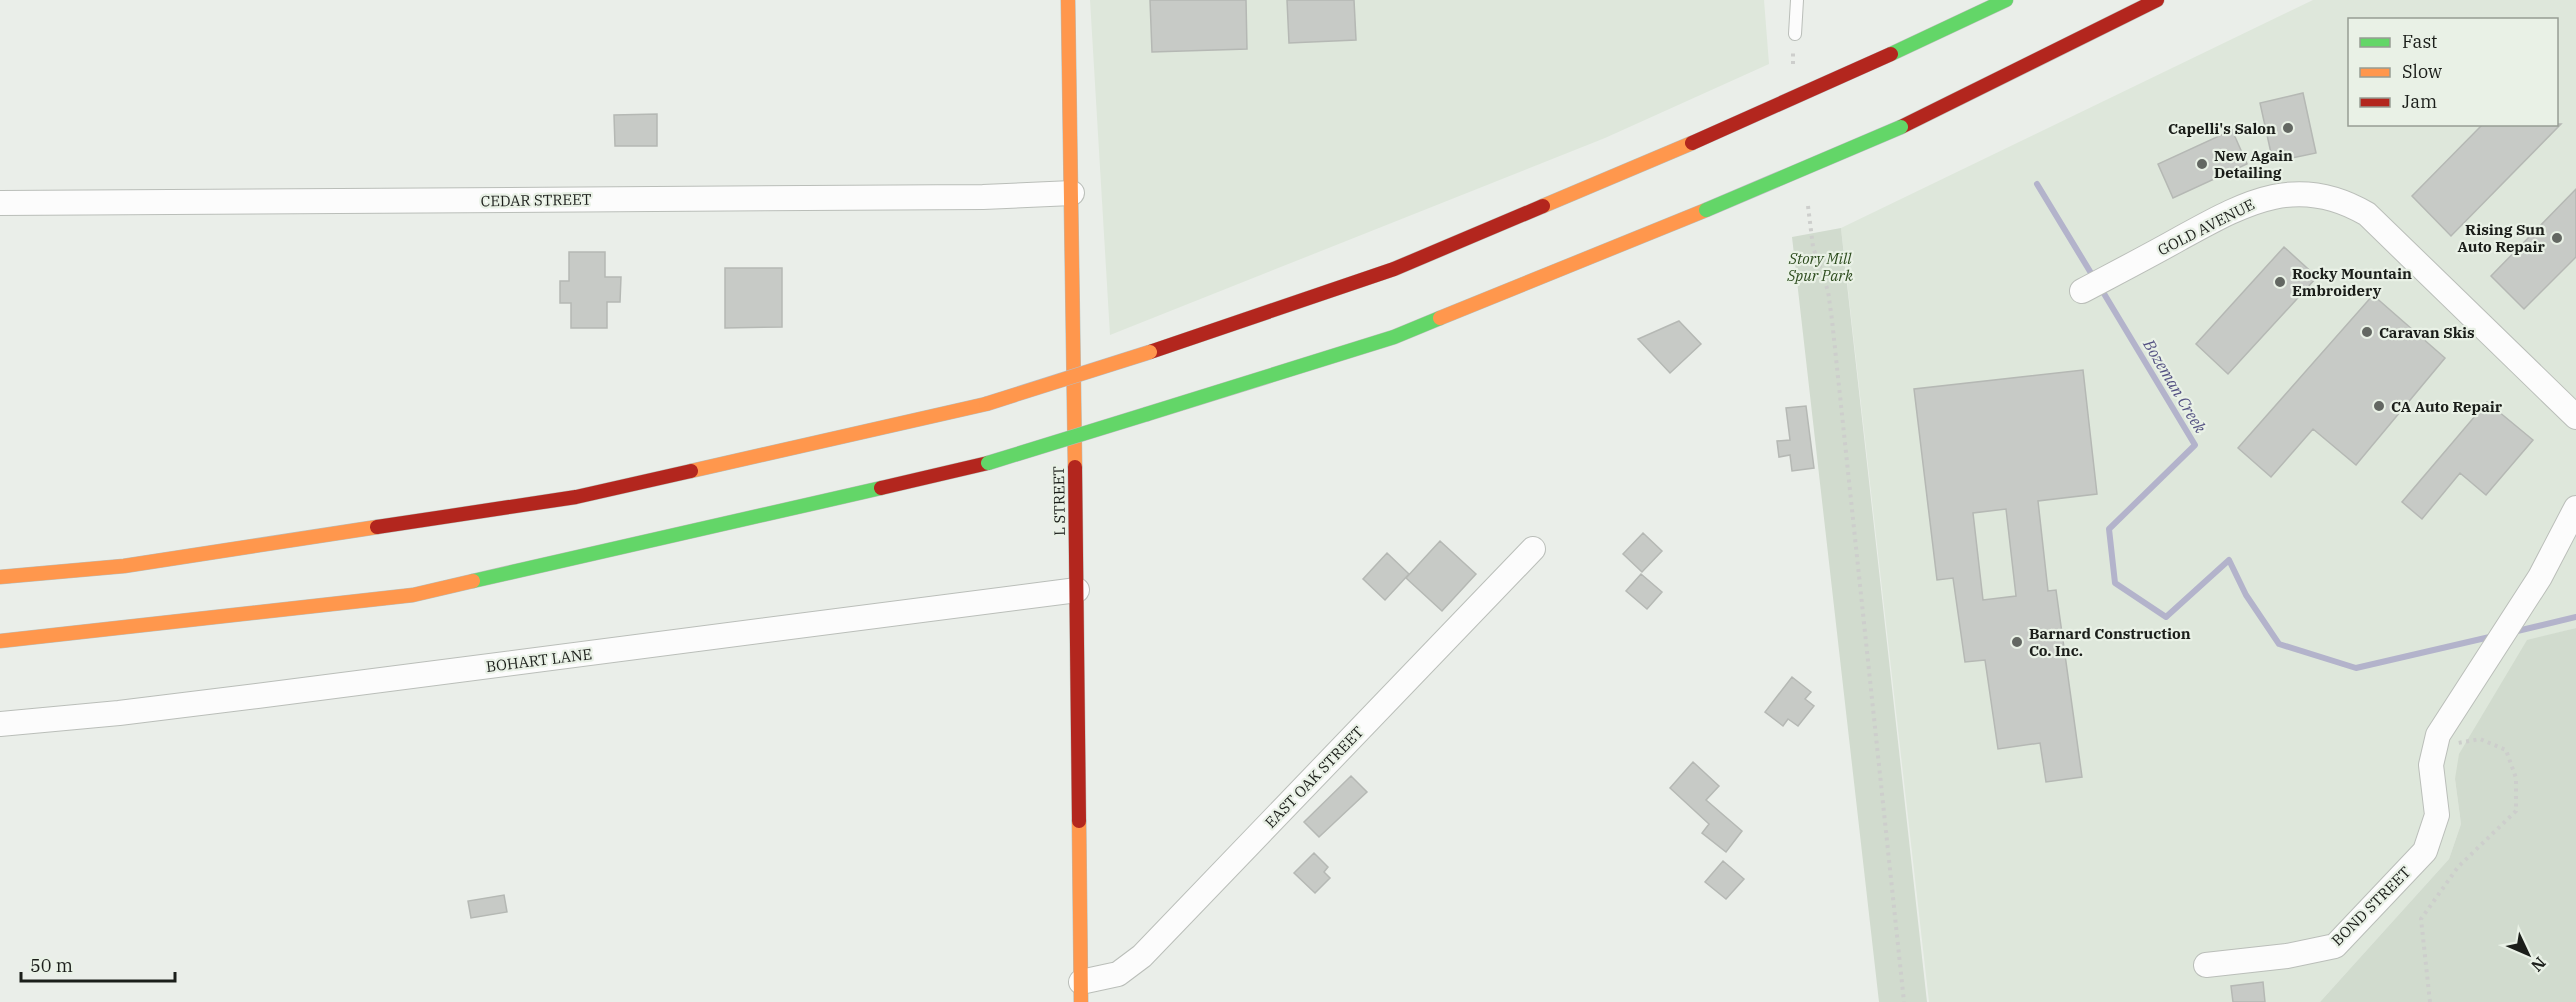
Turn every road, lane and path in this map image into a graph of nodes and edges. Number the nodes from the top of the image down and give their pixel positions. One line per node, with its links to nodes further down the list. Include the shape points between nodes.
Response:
1 (1068, 0): 6 (main road, L STREET)
2 (1797, 0): 5 (lane)
3 (2006, 0): 13 (main road, bridge, via 1692,143 1394,268 986,404 576,497 124,566)
4 (2157, 0): 15 (main road, bridge, via 1901,127 1394,337 988,463 413,595)
5 (1795, 34)
6 (1072, 193): 7 (street, CEDAR STREET, via 983,197); 14 (main road, L STREET)
7 (0, 203)
8 (1808, 206): 20 (path, via 1813,247 1828,291 1832,320)
9 (2082, 291): 10 (street, GOLD AVENUE, via 2241,205 2305,194 2345,201 2367,214)
10 (2576, 417)
11 (2576, 508): 17 (street, BOND STREET, via 2540,577)
12 (1533, 549): 19 (street, EAST OAK STREET, via 1142,956 1118,974)
13 (0, 577)
14 (1077, 590): 16 (street, BOHART LANE, via 257,696); 19 (main road, L STREET)
15 (0, 640)
16 (0, 724)
17 (2437, 741): 18 (street, BOND STREET, via 2431,765 2437,815 2425,851 2335,946); 21 (path, via 2480,739 2506,750 2516,778 2516,811 2458,867 2421,919)
18 (2205, 965)
19 (1081, 992)
20 (1904, 1002)
21 (2430, 1002)

